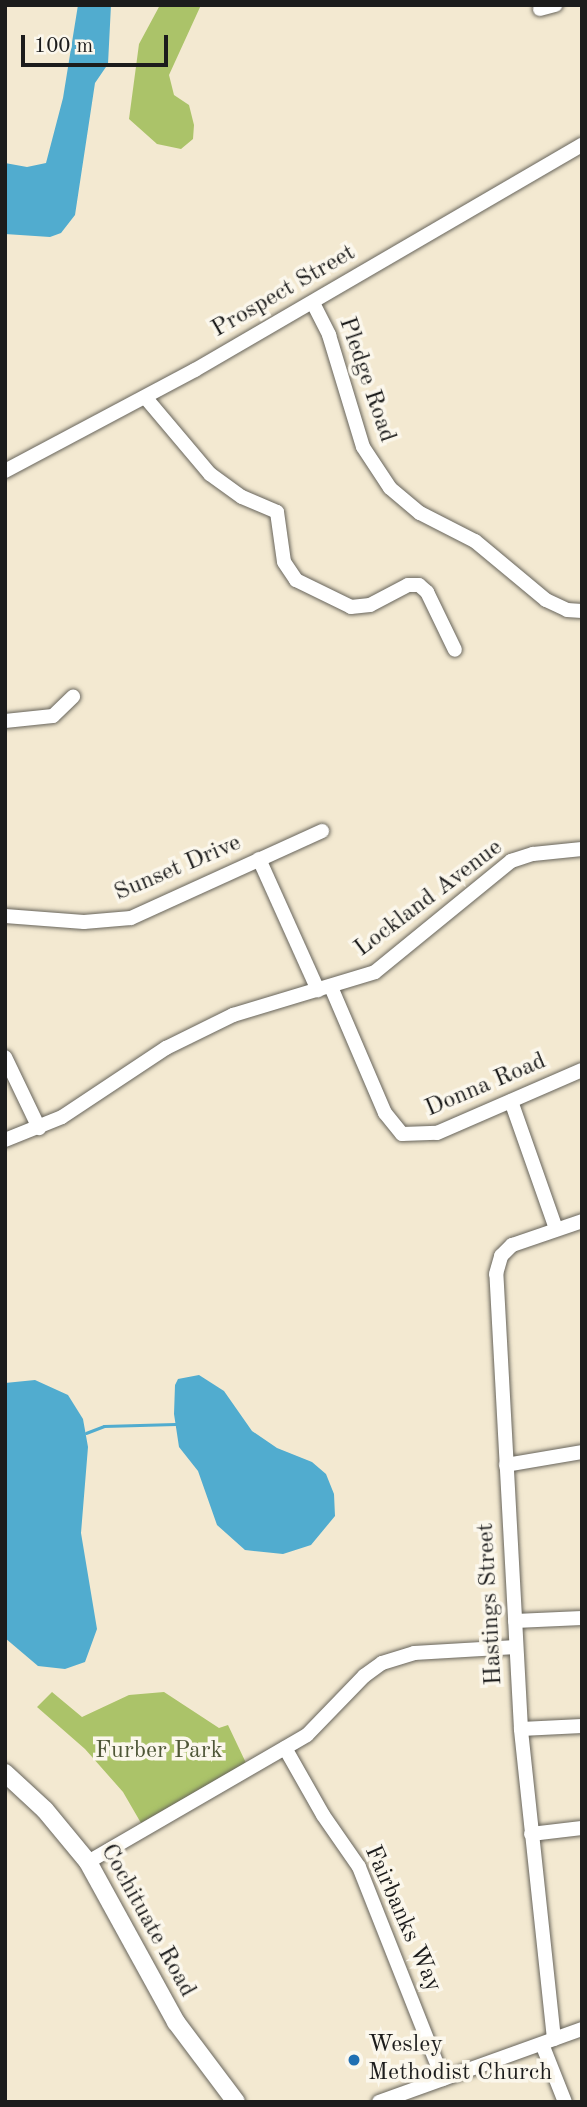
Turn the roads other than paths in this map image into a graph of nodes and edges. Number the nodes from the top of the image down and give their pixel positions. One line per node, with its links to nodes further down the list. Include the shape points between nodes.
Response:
1 (582, 145): 2 (street, Prospect Street)
2 (313, 303): 3 (street, Prospect Street); 5 (street, Pledge Road, via 329,335 363,447 390,488 420,513 475,541 546,600)
3 (145, 397): 4 (street, Prospect Street); 6 (street, via 211,474 242,497 277,512 284,562 296,580 351,607 370,605 408,585 419,585 427,592)
4 (5, 471)
5 (582, 611)
6 (455, 650)
7 (73, 697): 8 (street, via 52,716)
8 (5, 721)
9 (322, 831): 11 (street, Sunset Drive)
10 (582, 849): 13 (street, Lockland Avenue, via 533,854 511,862 396,958 362,978)
11 (259, 859): 12 (street, Sunset Drive, via 131,918 84,922); 13 (street, Donna Road)
12 (5, 916)
13 (324, 989): 16 (street, Donna Road, via 385,1113 402,1134 428,1136); 17 (street, Lockland Avenue, via 258,1005 179,1041)
14 (5, 1057): 17 (street)
15 (582, 1070): 16 (street, Donna Road)
16 (511, 1101): 20 (street)
17 (38, 1128): 18 (street, Lockland Avenue)
18 (5, 1140)
19 (582, 1221): 20 (street, Hastings Street)
20 (556, 1229): 22 (street, Hastings Street, via 512,1245 498,1265)
21 (582, 1452): 22 (street)
22 (506, 1465): 24 (street, Hastings Street)
23 (582, 1618): 24 (street)
24 (515, 1621): 25 (street, Hastings Street)
25 (516, 1647): 27 (street, Hastings Street); 28 (street, via 414,1653 392,1659 364,1676 326,1720)
26 (582, 1726): 27 (street)
27 (521, 1729): 31 (street, Hastings Street)
28 (285, 1748): 32 (street); 35 (street, Fairbanks Way, via 359,1867)
29 (5, 1773): 32 (main road, Cochituate Road, via 45,1810)
30 (582, 1828): 31 (street)
31 (531, 1834): 34 (street, Hastings Street)
32 (88, 1861): 36 (main road, Cochituate Road, via 176,2022)
33 (582, 2029): 34 (street)
34 (548, 2041): 35 (street); 38 (street, Hastings Street)
35 (443, 2079): 37 (street)
36 (236, 2102)
37 (379, 2102)
38 (565, 2102)

